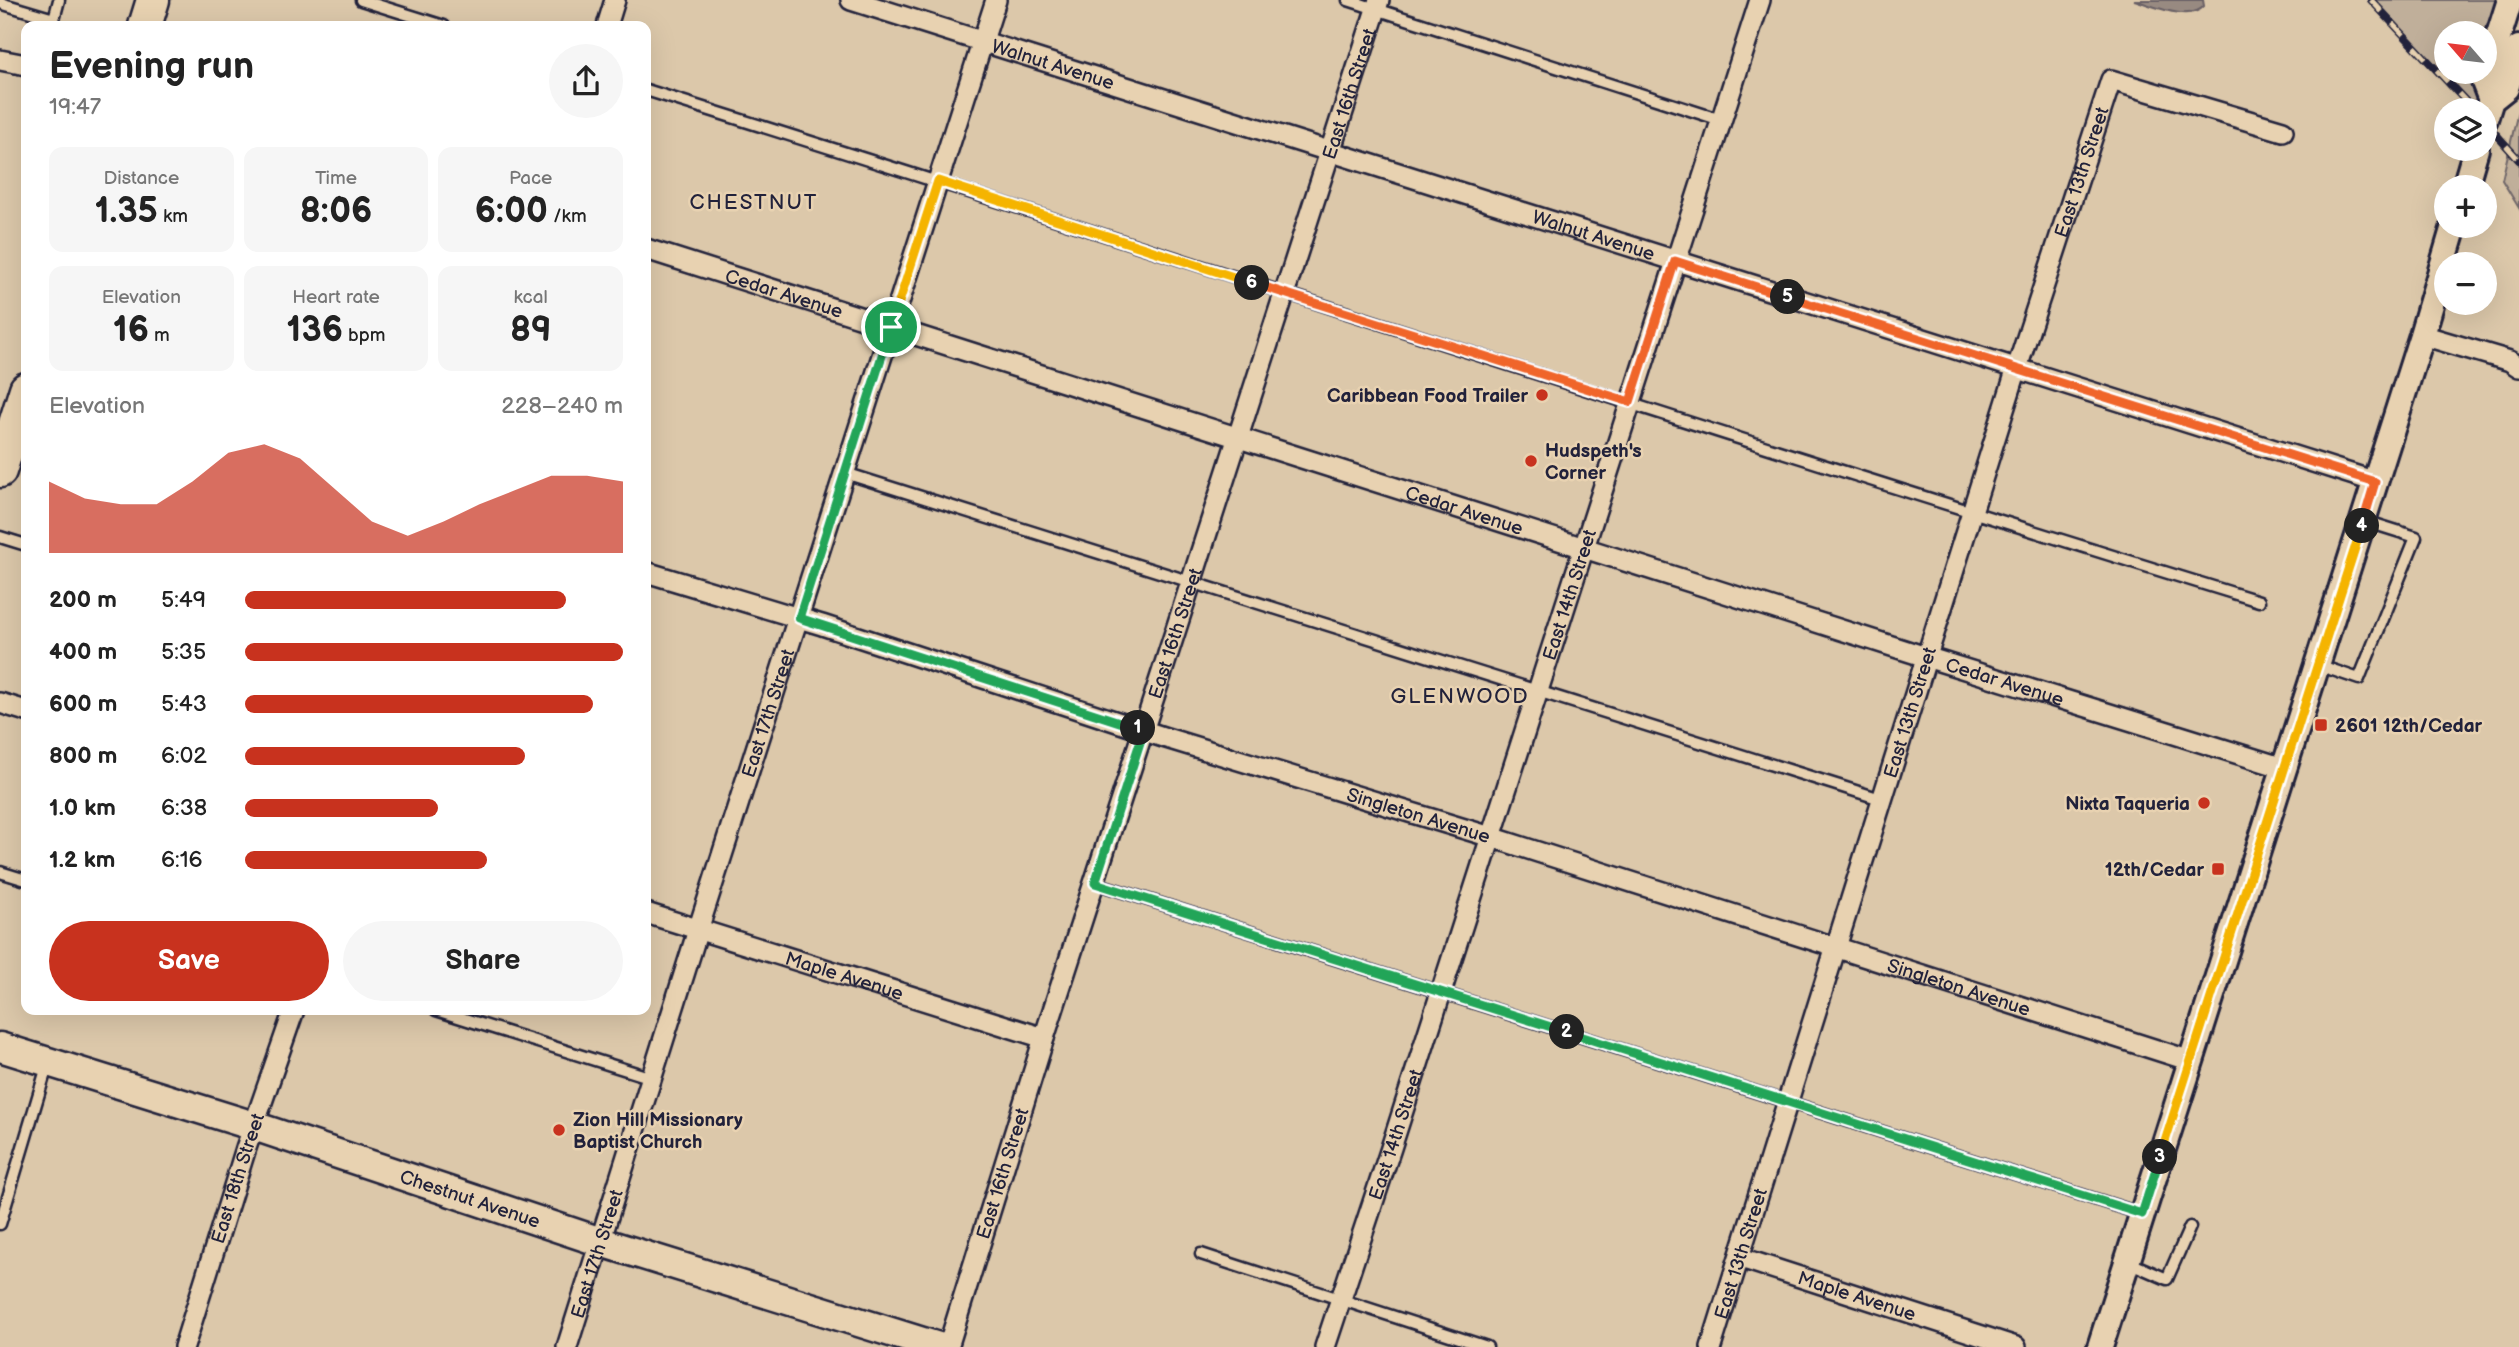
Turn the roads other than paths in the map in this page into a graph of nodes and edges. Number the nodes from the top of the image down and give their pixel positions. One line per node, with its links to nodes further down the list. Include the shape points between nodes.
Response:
1 (60, 0): 10 (lane, via 54,19)
2 (153, 0): 12 (main road)
3 (360, 0): 13 (lane)
4 (615, 0): 14 (street)
5 (851, 0): 15 (street, Walnut Avenue)
6 (996, 0): 15 (street, East 17th Street)
7 (1348, 0): 11 (lane)
8 (1760, 0): 22 (street, East 14th Street)
9 (2510, 0): 20 (street, via 2484,82)
10 (0, 3)
11 (1378, 4): 22 (lane); 24 (street, East 16th Street)
12 (147, 21)
13 (428, 21)
14 (609, 21)
15 (982, 41): 24 (street, Walnut Avenue); 25 (street, East 17th Street)
16 (2519, 48): 21 (street, via 2506,88)
17 (0, 60): 18 (street)
18 (21, 64)
19 (651, 92): 25 (lane)
20 (2486, 98)
21 (2497, 98)
22 (1721, 120): 28 (street, East 14th Street)
23 (2283, 131): 33 (street, East 13th Street, via 2111,80)
24 (1331, 150): 28 (street, Walnut Avenue); 29 (street, East 16th Street)
25 (938, 181): 29 (lane); 30 (street, East 17th Street)
26 (2451, 238): 31 (street)
27 (651, 251): 30 (street, Cedar Avenue)
28 (1675, 261): 33 (street, Walnut Avenue); 34 (street, East 14th Street)
29 (1284, 294): 34 (lane); 36 (street, East 16th Street)
30 (891, 327): 36 (street, Cedar Avenue); 38 (street, East 17th Street)
31 (2423, 335): 32 (street); 39 (street)
32 (2519, 367)
33 (2017, 368): 39 (street, Walnut Avenue); 40 (street, East 13th Street)
34 (1630, 402): 40 (lane); 44 (street, East 14th Street)
35 (21, 404): 37 (main road)
36 (1239, 436): 44 (street, Cedar Avenue); 46 (street, East 16th Street)
37 (0, 471)
38 (845, 473): 46 (lane); 48 (street, East 17th Street)
39 (2375, 482): 41 (street)
40 (1971, 513): 47 (lane); 49 (street, East 13th Street)
41 (2364, 520): 50 (street); 50 (lane, via 2416,537 2359,679)
42 (0, 537): 43 (lane)
43 (21, 543)
44 (1584, 548): 49 (street, Cedar Avenue); 51 (street, East 14th Street)
45 (651, 574): 48 (street, Singleton Avenue)
46 (1192, 580): 51 (lane); 54 (street, East 16th Street)
47 (2259, 601)
48 (799, 618): 54 (street, Singleton Avenue); 62 (street, East 17th Street)
49 (1926, 657): 55 (street, Cedar Avenue); 56 (street, East 13th Street)
50 (2317, 665): 55 (street)
51 (1538, 692): 56 (lane); 57 (street, East 14th Street)
52 (0, 703): 53 (street)
53 (21, 709)
54 (1144, 730): 57 (street, Singleton Avenue); 60 (street, East 16th Street)
55 (2284, 768): 69 (street)
56 (1884, 800): 63 (street, East 13th Street)
57 (1490, 837): 63 (street, Singleton Avenue); 64 (street, East 14th Street)
58 (0, 872): 59 (lane)
59 (21, 878)
60 (1095, 883): 64 (lane); 67 (street, East 16th Street)
61 (651, 916): 62 (street, Maple Avenue)
62 (698, 930): 67 (street, Maple Avenue); 71 (street, East 17th Street)
63 (1836, 949): 69 (street, Singleton Avenue); 72 (street, East 13th Street)
64 (1440, 992): 72 (lane); 81 (street, East 14th Street)
65 (292, 1015): 73 (street, East 18th Street)
66 (452, 1015): 71 (lane)
67 (1044, 1038): 85 (street, East 16th Street)
68 (0, 1047): 70 (main road, Chestnut Avenue)
69 (2191, 1061): 74 (street)
70 (49, 1063): 73 (main road, Chestnut Avenue); 75 (lane)
71 (653, 1078): 77 (street, East 17th Street)
72 (1789, 1102): 74 (lane); 79 (street, East 13th Street)
73 (254, 1126): 77 (main road, Chestnut Avenue); 82 (street, East 18th Street)
74 (2142, 1214): 80 (street)
75 (0, 1224)
76 (2190, 1227): 80 (lane, via 2167,1279)
77 (601, 1242): 83 (street, East 17th Street); 84 (main road, Chestnut Avenue)
78 (1201, 1254): 81 (lane)
79 (1741, 1258): 88 (street, East 13th Street); 89 (street, Maple Avenue)
80 (2127, 1262): 90 (street)
81 (1341, 1300): 86 (street, East 14th Street); 87 (lane)
82 (184, 1347)
83 (567, 1347)
84 (939, 1347)
85 (948, 1347)
86 (1325, 1347)
87 (1487, 1347)
88 (1711, 1347)
89 (2016, 1347)
90 (2100, 1347)

